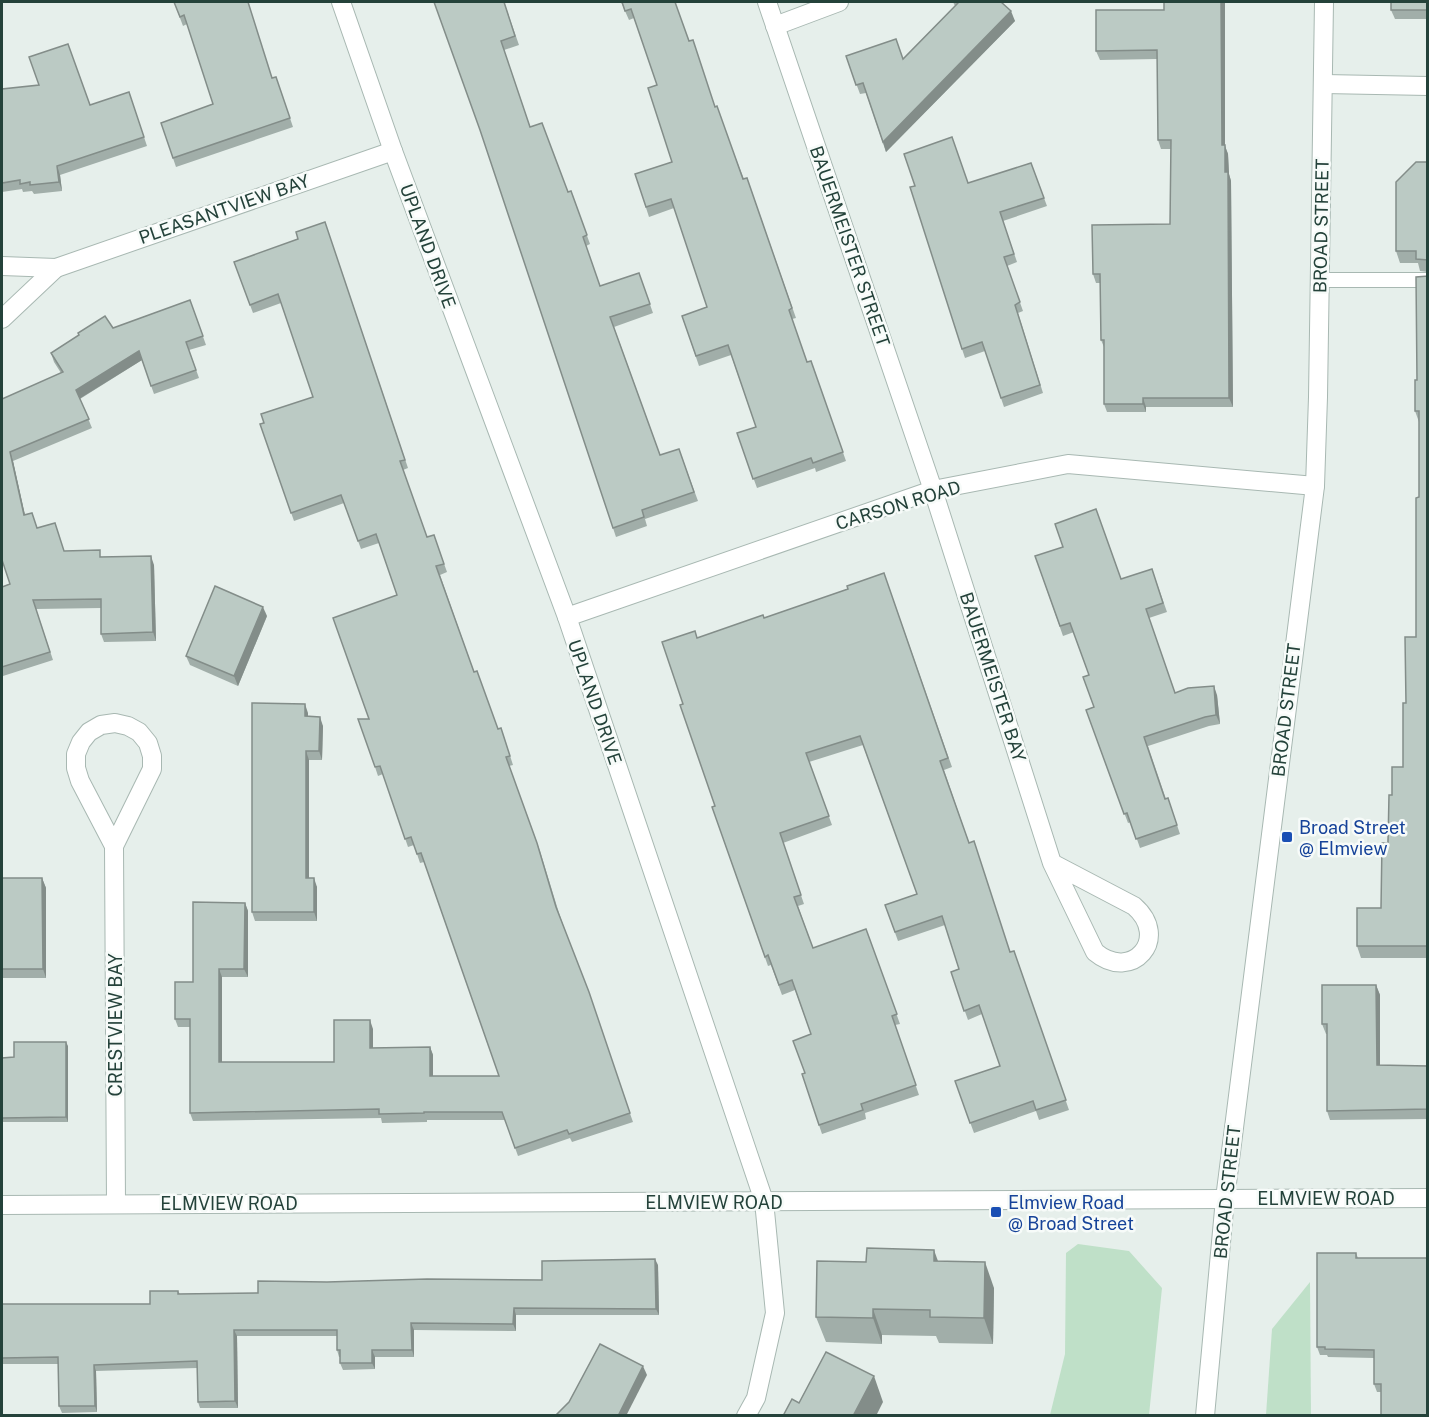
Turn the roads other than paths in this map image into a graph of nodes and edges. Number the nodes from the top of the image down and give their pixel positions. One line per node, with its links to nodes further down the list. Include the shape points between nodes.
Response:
1 (341, 2): 8 (street, UPLAND DRIVE)
2 (766, 2): 5 (street, BAUERMEISTER STREET)
3 (839, 2): 5 (street)
4 (1324, 2): 6 (street, BROAD STREET)
5 (775, 26): 15 (street, BAUERMEISTER STREET)
6 (1324, 84): 7 (street); 11 (street, BROAD STREET)
7 (1428, 86)
8 (393, 151): 10 (street, PLEASANTVIEW BAY); 16 (street, UPLAND DRIVE)
9 (2, 266): 10 (street, PLEASANTVIEW BAY)
10 (56, 268): 13 (street, PLEASANTVIEW BAY)
11 (1320, 280): 12 (lane); 14 (street, BROAD STREET)
12 (1428, 280)
13 (2, 319)
14 (1315, 486): 15 (street, CARSON ROAD, via 1068,464); 20 (street, BROAD STREET)
15 (933, 490): 16 (street, CARSON ROAD); 18 (street, BAUERMEISTER BAY)
16 (567, 617): 21 (street, UPLAND DRIVE)
17 (114, 846): 17 (street, CRESTVIEW BAY, via 152,769 148,743 139,732 115,723 89,732 76,754 80,781); 22 (street, CRESTVIEW BAY)
18 (1052, 863): 18 (street, BAUERMEISTER BAY, via 1095,952 1115,963 1138,957 1149,936 1143,914)
19 (1428, 1198): 20 (street, ELMVIEW ROAD)
20 (1225, 1199): 21 (street, ELMVIEW ROAD); 25 (street, BROAD STREET)
21 (764, 1202): 22 (street, ELMVIEW ROAD); 24 (street, UPLAND DRIVE, via 775,1312 756,1398)
22 (116, 1204): 23 (street, ELMVIEW ROAD)
23 (2, 1205)
24 (746, 1416)
25 (1205, 1416)

